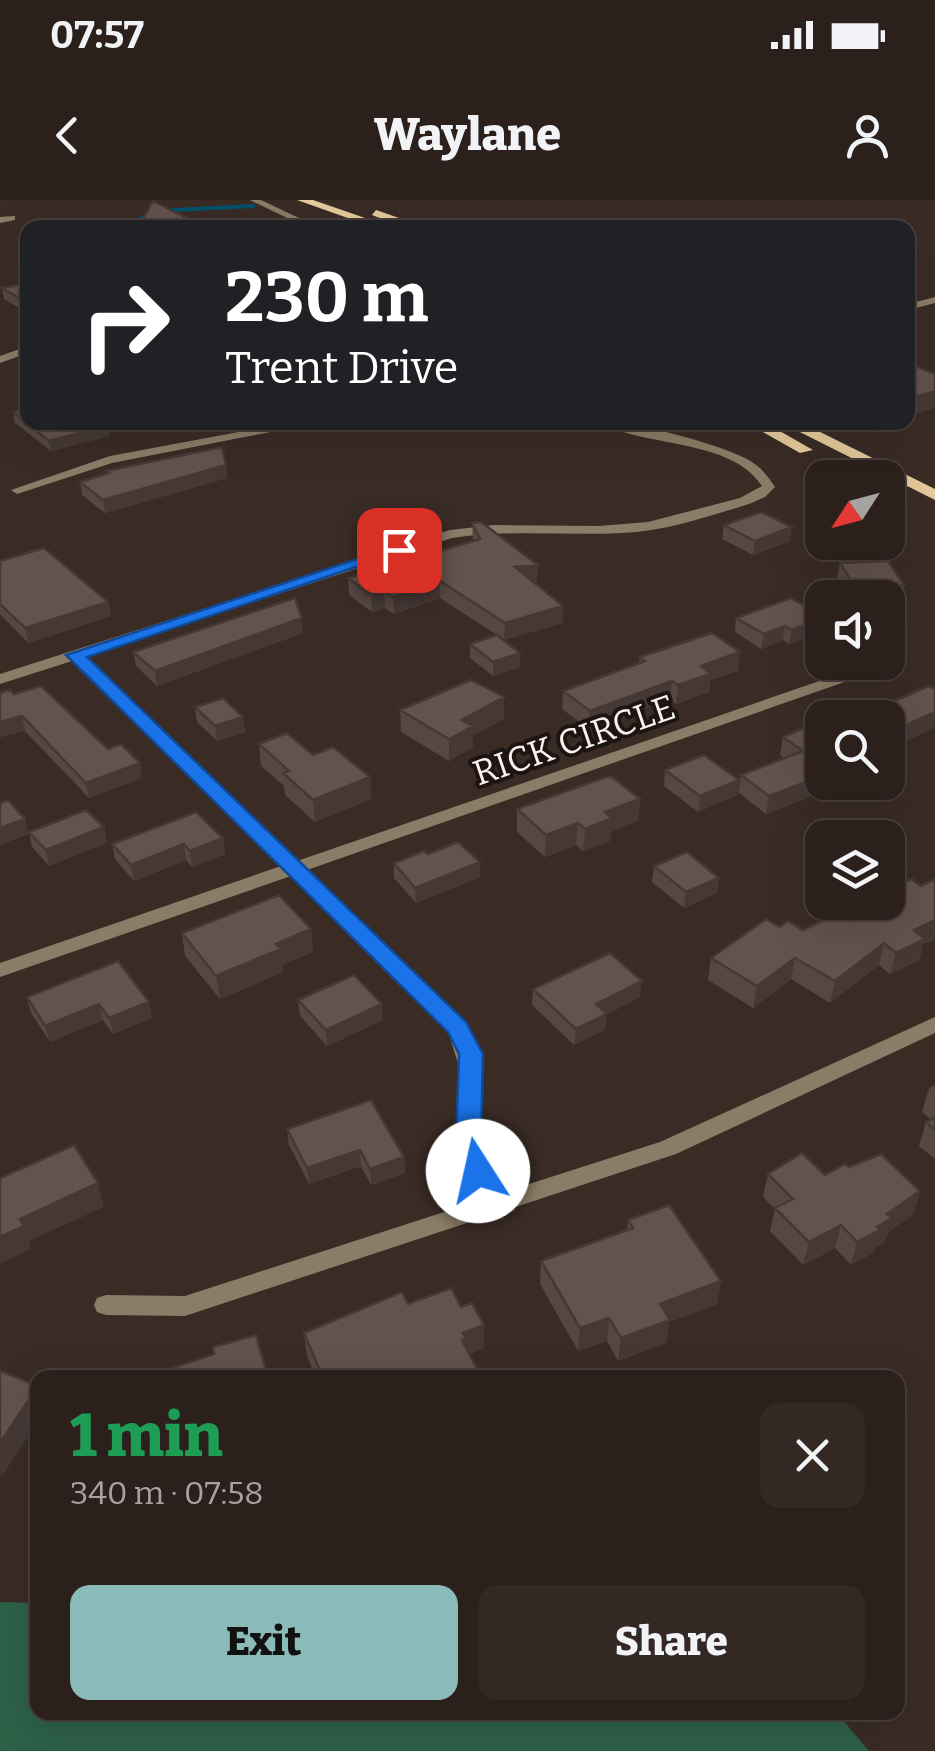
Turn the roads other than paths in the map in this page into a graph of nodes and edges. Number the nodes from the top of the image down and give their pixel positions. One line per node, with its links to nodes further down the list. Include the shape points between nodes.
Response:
1 (254, 200): 6 (street)
2 (302, 200): 7 (main road)
3 (335, 200): 8 (main road)
4 (12, 218): 5 (street)
5 (0, 220)
6 (298, 220)
7 (364, 220)
8 (394, 220)
9 (271, 430): 14 (street, via 124,457)
10 (636, 430): 18 (street, via 707,448 756,470 769,487 670,524 620,530 497,526 450,534)
11 (767, 430): 13 (main road)
12 (803, 430): 15 (main road)
13 (825, 460)
14 (17, 490)
15 (935, 495)
16 (905, 499): 17 (main road)
17 (935, 514)
18 (75, 655): 19 (street); 21 (street)
19 (0, 679)
20 (836, 680): 21 (street, RICK CIRCLE)
21 (296, 868): 22 (street, RICK CIRCLE); 24 (street, via 457,1028 471,1054 468,1141)
22 (0, 970)
23 (935, 1024): 24 (street, via 668,1148)
24 (495, 1204): 25 (street, via 185,1306)
25 (106, 1305)

